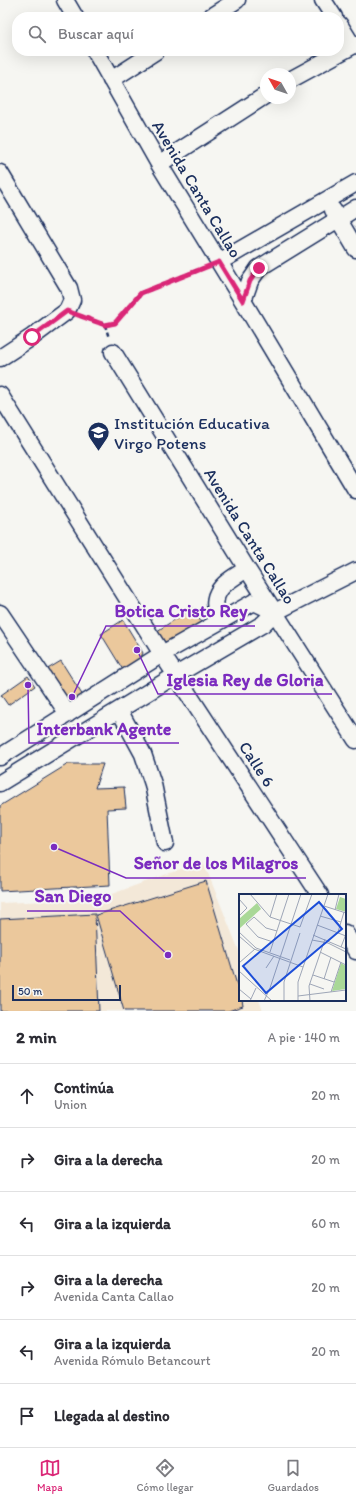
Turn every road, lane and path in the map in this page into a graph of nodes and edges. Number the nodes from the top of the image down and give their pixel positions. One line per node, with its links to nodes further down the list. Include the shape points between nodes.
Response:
1 (65, 0): 4 (street)
2 (236, 0): 5 (street)
3 (323, 0): 6 (street)
4 (72, 12)
5 (218, 12)
6 (331, 12)
7 (344, 31): 8 (street)
8 (354, 44): 9 (street)
9 (344, 50)
10 (98, 56): 14 (street, Avenida Canta Callao)
11 (148, 56): 14 (street)
12 (333, 56): 13 (street)
13 (296, 77)
14 (111, 80): 16 (street, Avenida Canta Callao)
15 (260, 99): 16 (street)
16 (159, 164): 23 (street, Avenida Canta Callao)
17 (0, 173): 25 (street, via 69,288 72,300)
18 (356, 183): 19 (street)
19 (328, 200): 21 (street); 23 (street)
20 (356, 208): 21 (street)
21 (338, 220): 22 (street); 24 (street, via 259,268 250,281)
22 (356, 249)
23 (219, 262): 24 (street, Avenida Canta Callao); 25 (path, via 141,293 115,323 105,325)
24 (243, 301): 29 (street, Avenida Canta Callao)
25 (67, 311): 27 (street)
26 (113, 352): 30 (street, Avenida Canta Callao)
27 (0, 358)
28 (0, 395): 35 (street, Calle 6)
29 (356, 490)
30 (247, 569): 32 (street, Avenida Canta Callao); 34 (street, via 226,582 217,594 215,611)
31 (356, 571): 32 (street)
32 (275, 612): 34 (street, via 254,602); 36 (street, via 263,624); 39 (street, Avenida Canta Callao)
33 (2, 619): 38 (street)
34 (220, 620): 35 (street)
35 (162, 654): 36 (street, Calle 6); 38 (street)
36 (176, 675): 37 (street); 43 (street, Calle 6)
37 (120, 710): 41 (street); 42 (street, via 143,754 153,784)
38 (68, 714): 40 (street)
39 (356, 740)
40 (0, 757)
41 (0, 783)
42 (166, 843)
43 (319, 894)
44 (346, 935): 45 (street)
45 (356, 950)

